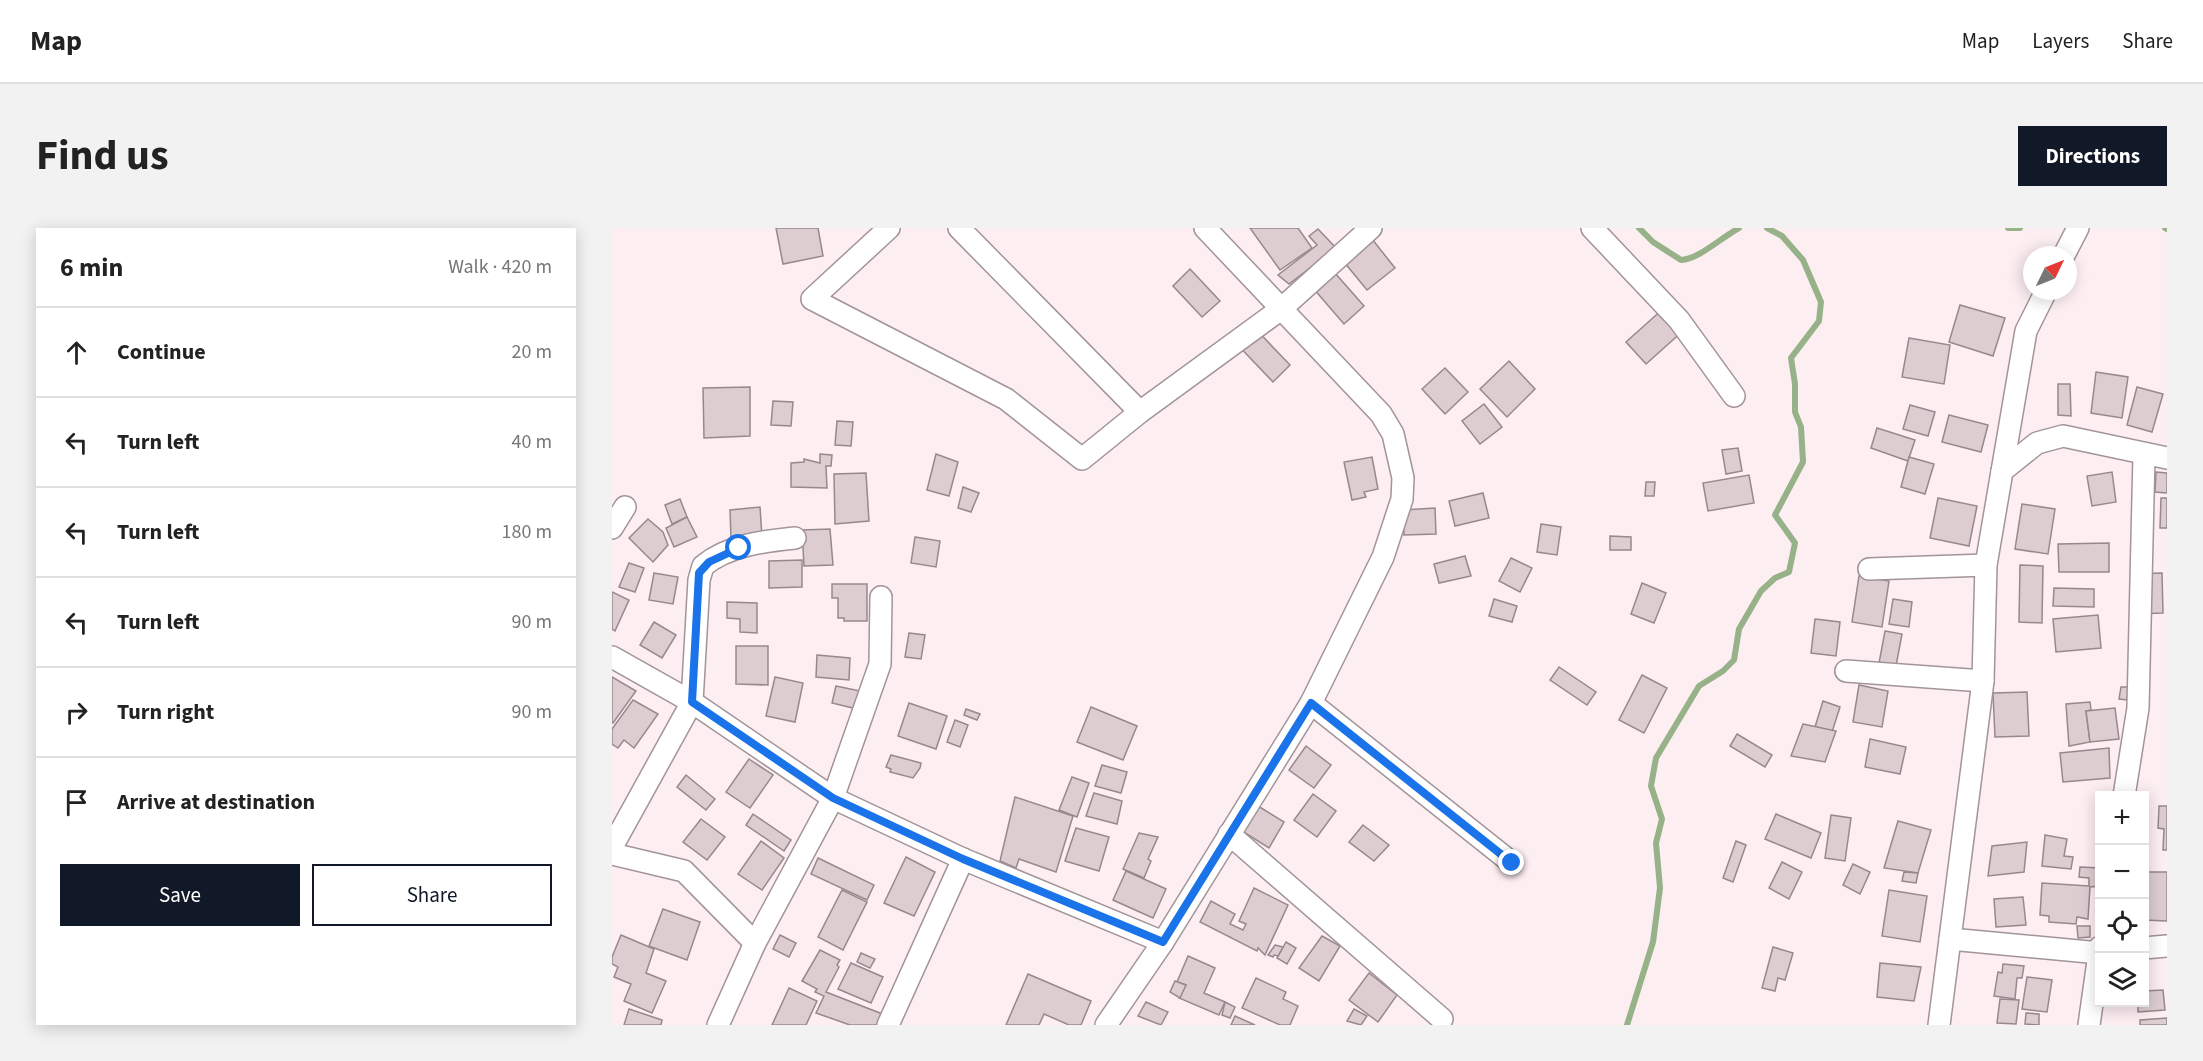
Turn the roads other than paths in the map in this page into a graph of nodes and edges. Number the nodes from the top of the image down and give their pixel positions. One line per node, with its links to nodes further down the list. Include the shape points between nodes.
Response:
1 (889, 228): 11 (street, via 812,299 1006,399 1082,459)
2 (959, 228): 11 (street)
3 (1205, 228): 9 (street)
4 (1371, 228): 9 (street)
5 (1592, 228): 10 (street, via 1673,313)
6 (2078, 228): 7 (street)
7 (2069, 246)
8 (2042, 300): 14 (street, via 2026,331)
9 (1281, 309): 11 (street); 25 (street, via 1381,414 1394,434 1403,478 1402,499 1383,557)
10 (1734, 396)
11 (1140, 412)
12 (2144, 455): 13 (street); 14 (street, via 2063,436 2037,443); 26 (street, via 2138,708)
13 (2167, 458)
14 (2002, 471): 18 (street)
15 (625, 507): 16 (street)
16 (612, 528)
17 (795, 538): 24 (street, via 739,548 704,566 699,580)
18 (1986, 565): 19 (street); 23 (street)
19 (1869, 569)
20 (881, 597): 27 (street, via 880,664)
21 (612, 657): 24 (street)
22 (1846, 671): 23 (street)
23 (1983, 681): 33 (street)
24 (692, 702): 27 (street); 29 (street)
25 (1311, 703): 28 (street); 32 (street)
26 (2125, 791)
27 (833, 798): 31 (street); 35 (street)
28 (1229, 834): 34 (street); 40 (street)
29 (612, 847)
30 (612, 854): 35 (street, via 684,871)
31 (963, 859): 34 (street); 42 (street)
32 (1512, 863)
33 (1950, 939): 38 (street); 44 (street)
34 (1163, 942): 43 (street)
35 (755, 943): 41 (street)
36 (2167, 946): 37 (street)
37 (2149, 948)
38 (2095, 951)
39 (2099, 953): 45 (street)
40 (1442, 1018)
41 (718, 1025)
42 (888, 1025)
43 (1106, 1025)
44 (1939, 1025)
45 (2089, 1025)

